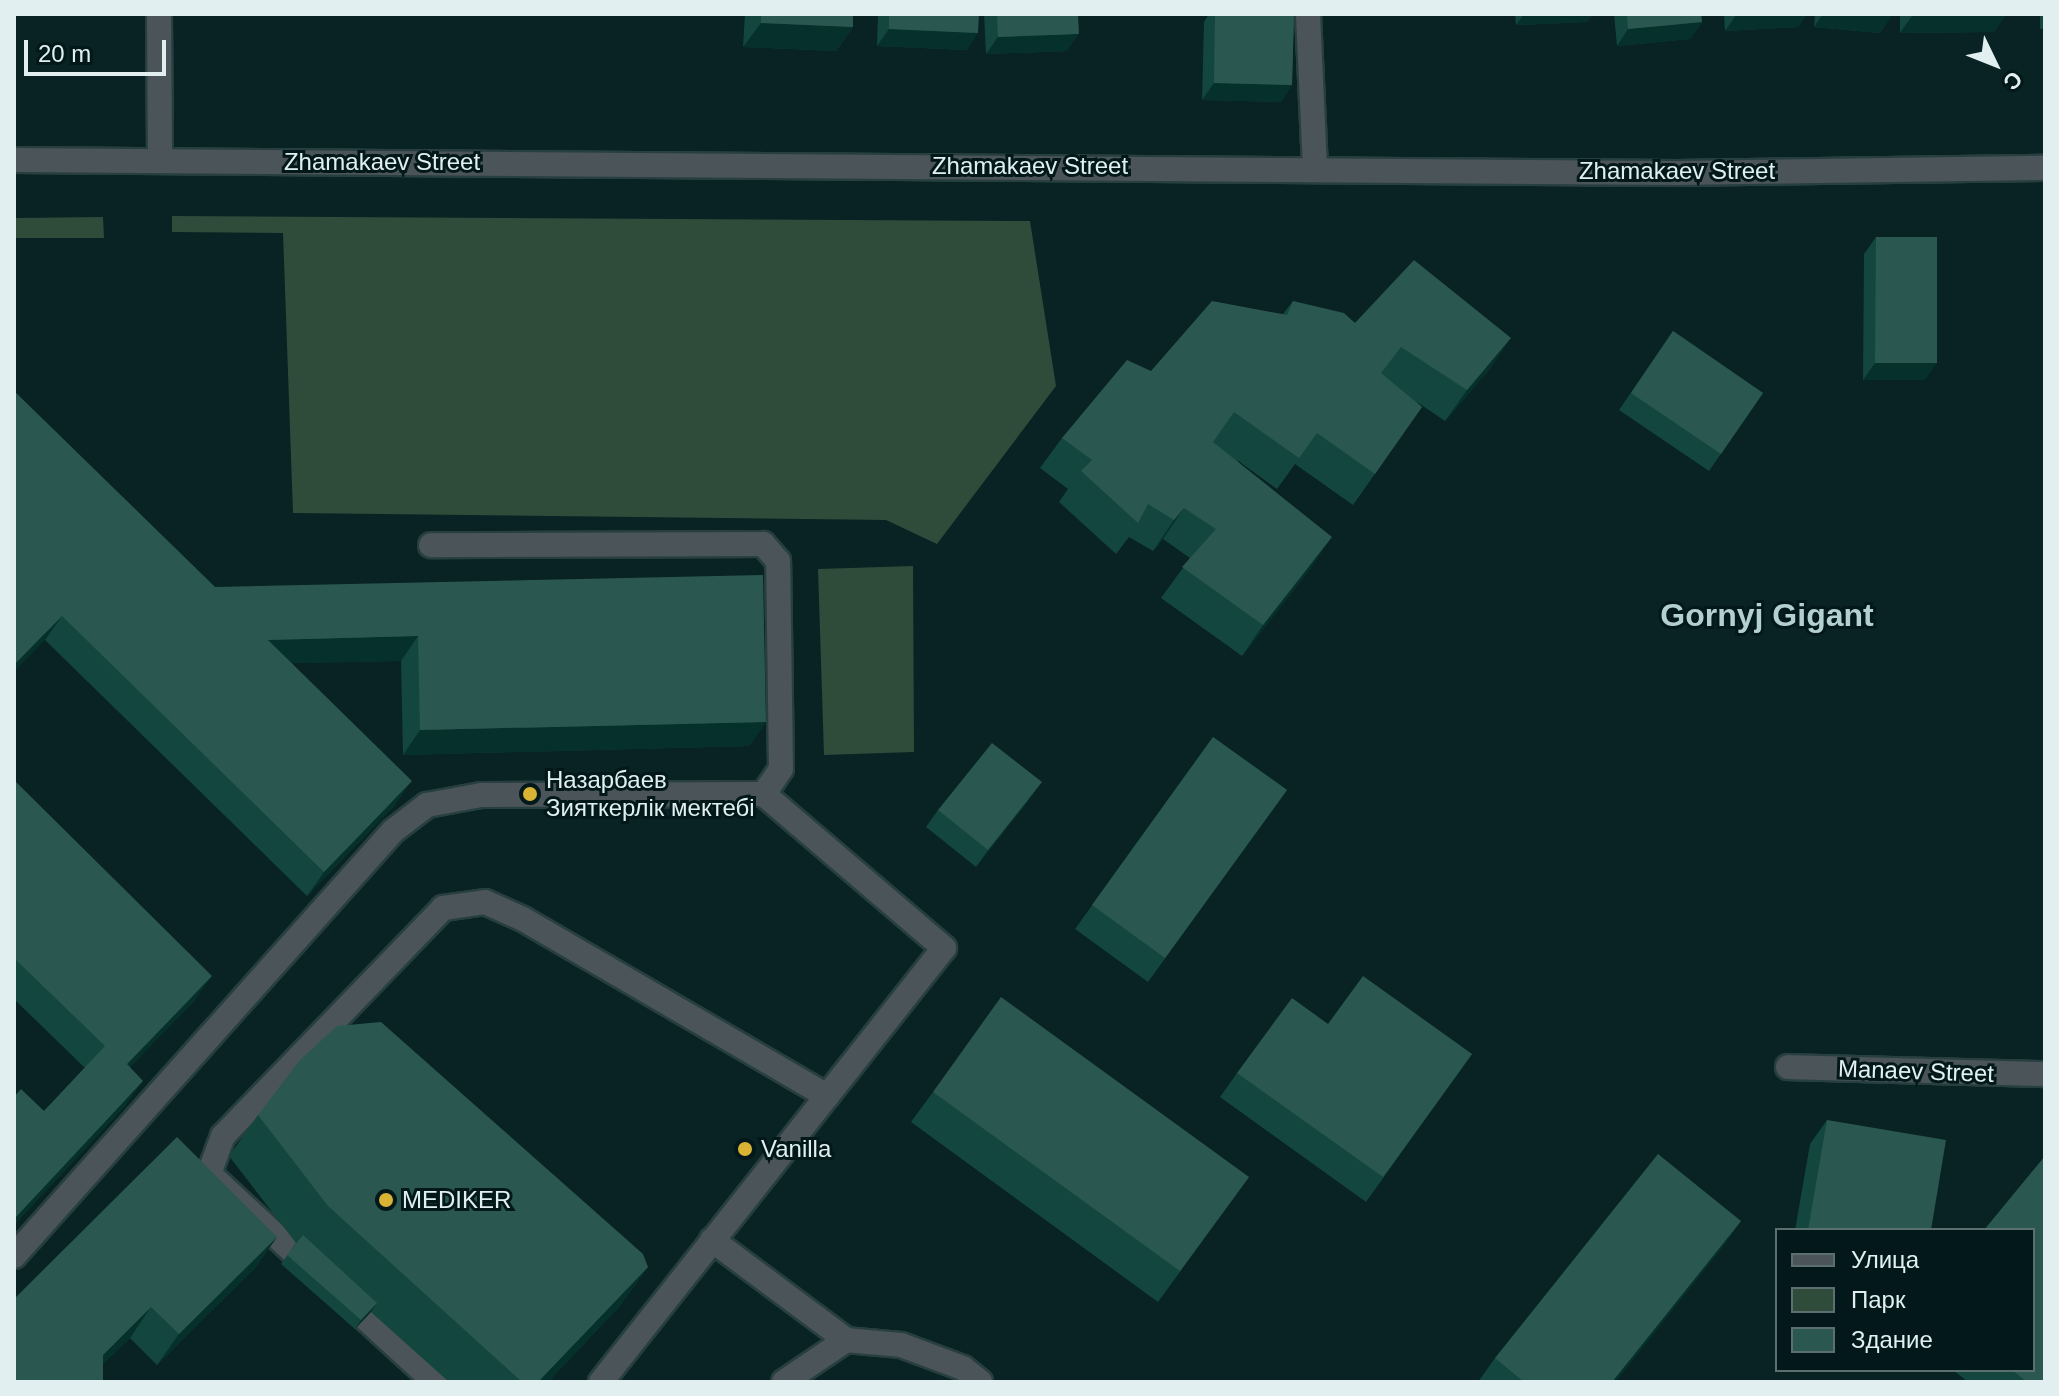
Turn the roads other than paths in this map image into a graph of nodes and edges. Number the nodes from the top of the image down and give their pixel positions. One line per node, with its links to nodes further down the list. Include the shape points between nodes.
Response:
1 (159, 14): 4 (street)
2 (1308, 14): 5 (street)
3 (14, 160): 4 (street, Zhamakaev Street)
4 (160, 161): 5 (street, Zhamakaev Street)
5 (1315, 168): 6 (street, Zhamakaev Street, via 1676,173)
6 (2045, 168)
7 (431, 545): 8 (street, via 763,544 778,561 781,769)
8 (764, 794): 11 (street, via 944,948); 13 (street, via 481,795 427,805 393,831)
9 (1788, 1067): 10 (street, Manaev Street)
10 (2045, 1074)
11 (827, 1096): 12 (street); 15 (street, via 523,919 485,902 443,908 223,1136 209,1174)
12 (712, 1240): 14 (street); 16 (street)
13 (14, 1256)
14 (846, 1340): 17 (street); 18 (street, via 901,1345 963,1368)
15 (435, 1382)
16 (601, 1382)
17 (784, 1382)
18 (980, 1382)

